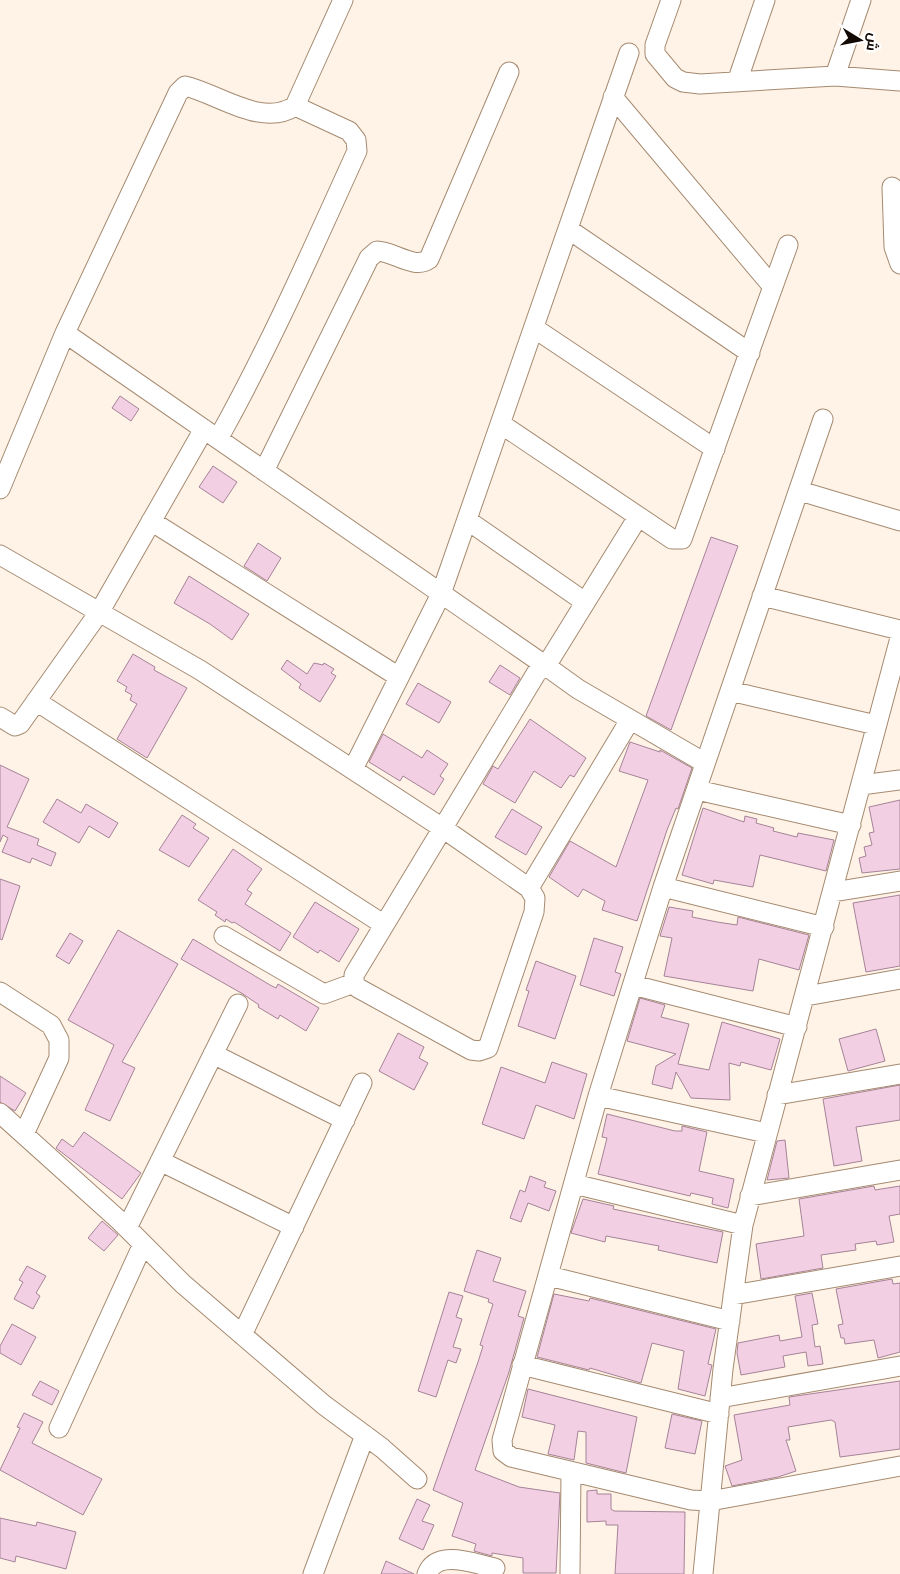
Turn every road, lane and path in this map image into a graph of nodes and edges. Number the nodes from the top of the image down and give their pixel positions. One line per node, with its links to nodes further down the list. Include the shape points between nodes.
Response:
1 (344, 0): 11 (street)
2 (671, 0): 9 (street, via 655,45 659,61 683,82)
3 (765, 0): 9 (street)
4 (861, 0): 7 (street)
5 (629, 53): 10 (street)
6 (509, 72): 24 (street, via 429,259 415,263 385,251 376,251 369,258)
7 (834, 76): 8 (street); 9 (street)
8 (900, 81)
9 (737, 82)
10 (613, 97): 13 (street); 16 (street)
11 (295, 106): 18 (street, via 271,115 184,86); 22 (street, via 349,131 356,140 357,151 245,390)
12 (892, 187): 15 (street, via 894,247)
13 (568, 229): 17 (street); 19 (street)
14 (788, 245): 16 (street)
15 (900, 264)
16 (773, 287): 19 (street)
17 (534, 328): 21 (street); 23 (street)
18 (65, 333): 22 (street); 25 (street)
19 (750, 353): 23 (street)
20 (823, 419): 26 (street)
21 (500, 424): 27 (street); 28 (street)
22 (211, 434): 24 (street); 29 (street)
23 (716, 449): 27 (street, via 682,539 672,539)
24 (264, 471): 32 (street)
25 (0, 489)
26 (800, 491): 30 (street); 33 (street)
27 (638, 517): 34 (street)
28 (467, 520): 32 (street); 34 (street)
29 (151, 521): 35 (street); 39 (street)
30 (900, 522)
31 (0, 555): 35 (street)
32 (442, 594): 38 (street); 39 (street)
33 (762, 596): 36 (street); 41 (street)
34 (585, 602): 38 (street)
35 (100, 611): 42 (street); 47 (street, via 200,670)
36 (900, 630)
37 (900, 638): 40 (street)
38 (546, 666): 44 (street); 52 (street, via 537,672)
39 (399, 678): 47 (street)
40 (893, 686): 45 (street)
41 (730, 691): 45 (street); 46 (street)
42 (36, 701): 43 (street, via 18,726); 57 (street)
43 (0, 717)
44 (630, 720): 46 (street); 55 (street)
45 (876, 725): 49 (street)
46 (705, 763): 50 (street)
47 (353, 769): 52 (street)
48 (900, 780): 49 (street)
49 (861, 785): 51 (street)
50 (696, 790): 51 (street); 54 (street)
51 (851, 825): 56 (street)
52 (444, 829): 55 (street); 57 (street)
53 (900, 881): 56 (street)
54 (663, 887): 58 (street); 62 (street)
55 (529, 888): 61 (street, via 535,898 534,912 488,1048 471,1050)
56 (833, 892): 58 (street)
57 (383, 924): 61 (street, via 354,975)
58 (824, 927): 64 (street)
59 (224, 936): 61 (street, via 324,994)
60 (900, 979): 64 (street)
61 (354, 983)
62 (633, 985): 66 (street); 71 (street)
63 (0, 992): 75 (street, via 51,1025 59,1040 60,1058)
64 (806, 996): 66 (street)
65 (238, 1004): 67 (street)
66 (797, 1027): 70 (street)
67 (213, 1054): 73 (street); 76 (street)
68 (900, 1074): 70 (street)
69 (362, 1083): 73 (street)
70 (777, 1095): 74 (street)
71 (598, 1096): 74 (street); 78 (street)
72 (0, 1114): 75 (street)
73 (345, 1120): 81 (street)
74 (766, 1133): 79 (street)
75 (24, 1134): 82 (street)
76 (160, 1161): 81 (street); 82 (street)
77 (900, 1170): 79 (street)
78 (574, 1184): 80 (street); 85 (street)
79 (750, 1196): 80 (street)
80 (743, 1225): 86 (street)
81 (294, 1226): 88 (street)
82 (127, 1228): 83 (street)
83 (143, 1244): 88 (street); 92 (street)
84 (900, 1266): 86 (street)
85 (549, 1276): 87 (street); 89 (street)
86 (733, 1295): 87 (street)
87 (730, 1321): 91 (street)
88 (242, 1335): 93 (street, via 324,1405)
89 (522, 1365): 91 (street); 95 (street, via 502,1451 510,1457)
90 (900, 1366): 91 (street)
91 (719, 1406): 97 (street)
92 (59, 1428)
93 (365, 1435): 96 (street); 99 (street)
94 (900, 1466): 97 (street)
95 (571, 1472): 97 (street, via 691,1500); 101 (street)
96 (417, 1479)
97 (710, 1501): 102 (street)
98 (496, 1568): 100 (street, via 446,1558 437,1561)
99 (313, 1574)
100 (427, 1574)
101 (570, 1574)
102 (703, 1574)

